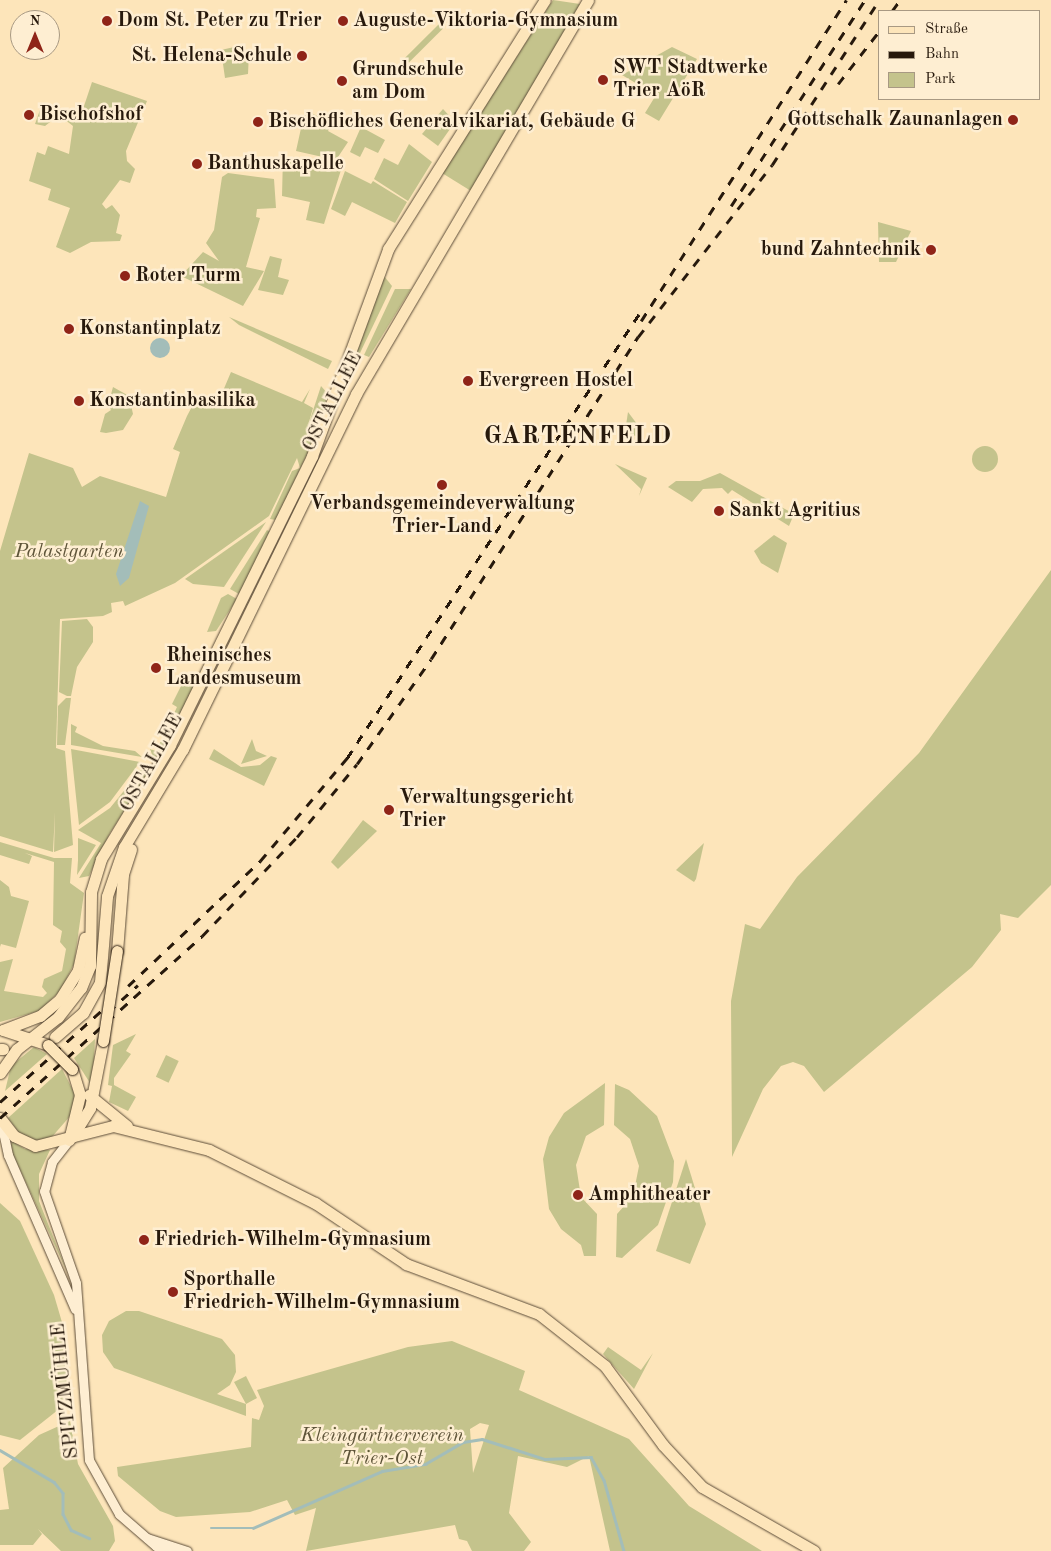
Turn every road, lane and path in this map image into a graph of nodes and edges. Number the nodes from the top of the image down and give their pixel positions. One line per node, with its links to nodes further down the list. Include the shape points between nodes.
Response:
1 (545, 0): 4 (main road, via 388,250 320,436 170,745 102,858)
2 (585, 1): 3 (main road, OSTALLEE, via 362,382 186,742)
3 (134, 832): 7 (main road, via 111,879 100,982 83,1013); 10 (main road, bridge, via 123,874 117,951)
4 (91, 892): 5 (main road, via 80,963 72,982 40,1016); 6 (main road, via 90,966 84,982 68,1007)
5 (1, 1030): 6 (main road)
6 (31, 1037): 7 (main road); 8 (main road)
7 (52, 1041): 9 (main road, bridge)
8 (0, 1073)
9 (78, 1080): 10 (main road); 13 (main road, via 80,1103)
10 (92, 1099): 12 (main road); 13 (main road, via 83,1124)
11 (1, 1120): 13 (main road, via 30,1145); 14 (street, SPITZMÜHLE, via 8,1155)
12 (129, 1126): 13 (main road, via 97,1128); 18 (main road, via 228,1158 315,1204 406,1264 539,1314 605,1366 662,1445 702,1487)
13 (69, 1140): 14 (street, SPITZMÜHLE, via 52,1162 44,1191 74,1274)
14 (75, 1310): 15 (street, SPITZMÜHLE, via 91,1466 114,1508)
15 (147, 1538): 16 (street); 17 (street)
16 (168, 1551)
17 (187, 1551)
18 (814, 1551)

